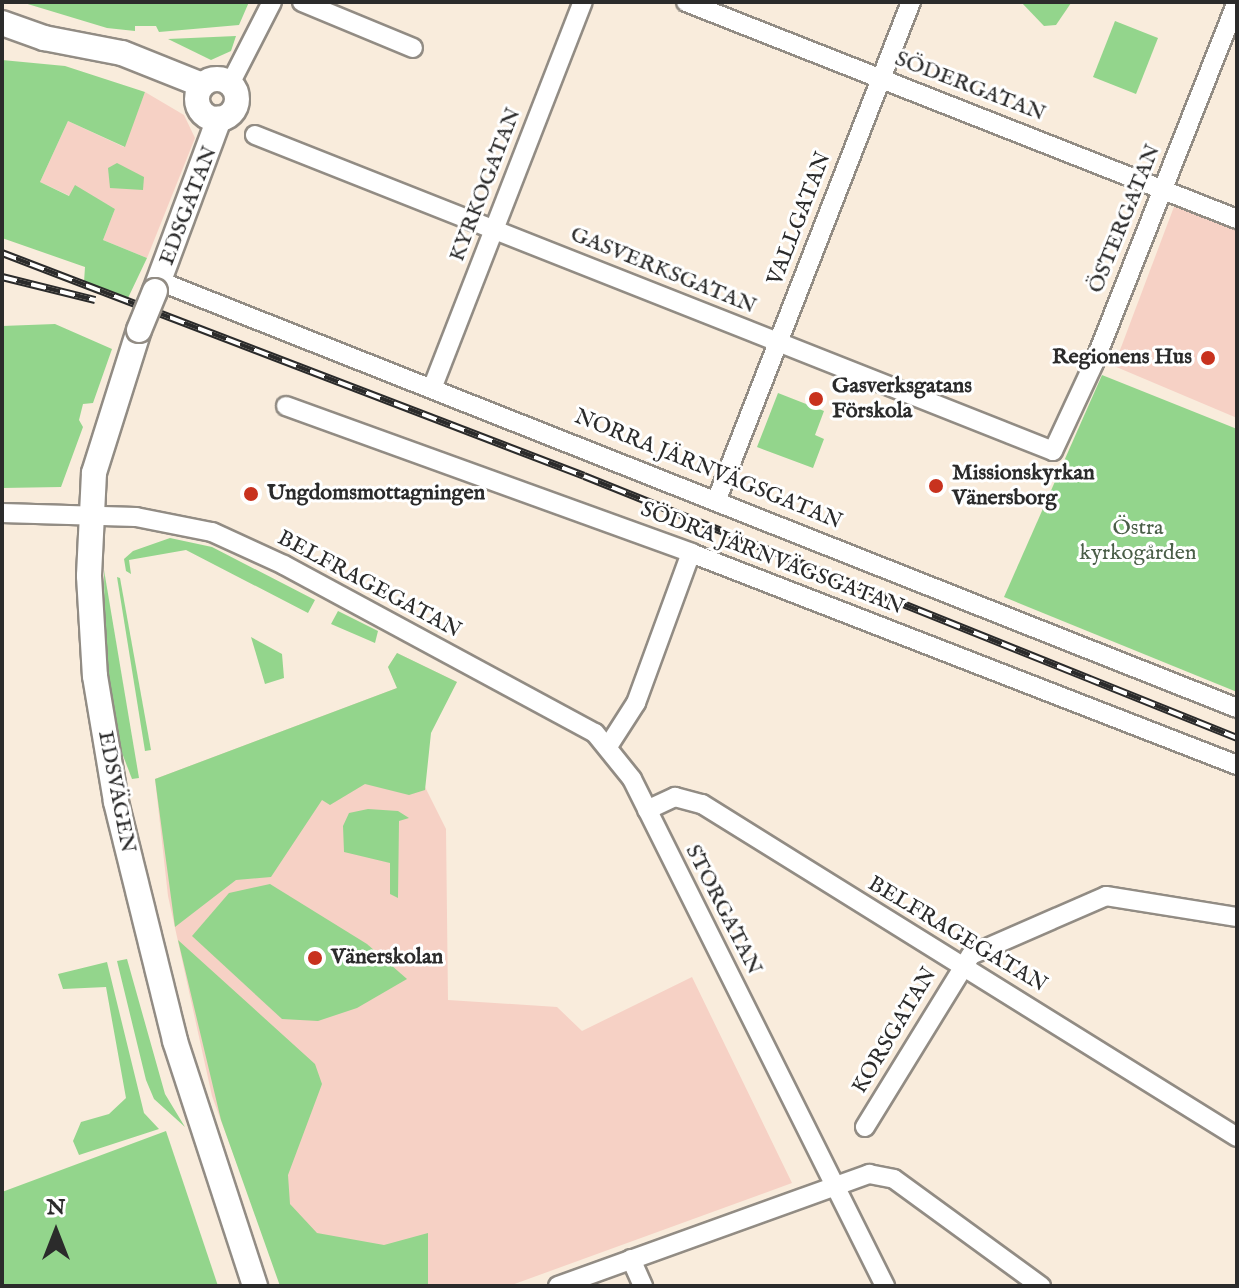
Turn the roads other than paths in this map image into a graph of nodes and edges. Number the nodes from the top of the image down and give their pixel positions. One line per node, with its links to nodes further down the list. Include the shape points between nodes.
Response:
1 (272, 2): 12 (street)
2 (302, 2): 10 (street)
3 (583, 2): 18 (street, KYRKOGATAN)
4 (686, 2): 11 (street, SÖDERGATAN)
5 (911, 2): 11 (street, VALLGATAN)
6 (1237, 2): 16 (street, ÖSTERGATAN)
7 (2, 23): 9 (main road)
8 (2, 32): 9 (main road)
9 (44, 38): 13 (main road, via 122,53)
10 (413, 48)
11 (881, 79): 16 (street, SÖDERGATAN); 20 (street, VALLGATAN)
12 (230, 84): 13 (main road, via 216,79); 14 (main road, via 236,105)
13 (202, 85): 14 (main road, via 198,108)
14 (219, 119): 19 (main road, EDSGATAN)
15 (255, 135): 18 (street, GASVERKSGATAN)
16 (1162, 188): 17 (street, SÖDERGATAN); 23 (street, ÖSTERGATAN, via 1094,363)
17 (1237, 219)
18 (494, 229): 20 (street, GASVERKSGATAN); 21 (street, KYRKOGATAN)
19 (157, 286): 21 (street, NORRA JÄRNVÄGSGATAN); 26 (main road, EDSVÄGEN, bridge, via 103,434)
20 (778, 342): 23 (street, GASVERKSGATAN); 24 (street, VALLGATAN)
21 (433, 386): 24 (street, NORRA JÄRNVÄGSGATAN)
22 (286, 406): 27 (street, SÖDRA JÄRNVÄGSGATAN)
23 (1053, 451)
24 (717, 499): 28 (street, NORRA JÄRNVÄGSGATAN)
25 (2, 513): 26 (street, BELFRAGEGATAN)
26 (90, 517): 29 (street, BELFRAGEGATAN, via 172,521 227,539 578,722); 38 (main road, EDSVÄGEN, via 95,676 116,802 175,1041)
27 (691, 553): 29 (street, via 636,703); 30 (street, SÖDRA JÄRNVÄGSGATAN)
28 (1237, 708)
29 (609, 745): 31 (street, STORGATAN)
30 (1237, 765)
31 (647, 810): 33 (street, BELFRAGEGATAN, via 675,797 702,804); 36 (street, STORGATAN)
32 (1237, 917): 33 (street, KORSGATAN, via 1106,896 1002,937)
33 (962, 966): 34 (street, KORSGATAN); 35 (street, BELFRAGEGATAN)
34 (865, 1127)
35 (1237, 1137)
36 (834, 1185): 37 (street); 41 (street, STORGATAN); 42 (street, via 869,1174 894,1179)
37 (631, 1259): 39 (street); 40 (street)
38 (255, 1286)
39 (558, 1286)
40 (643, 1286)
41 (885, 1286)
42 (1041, 1286)

